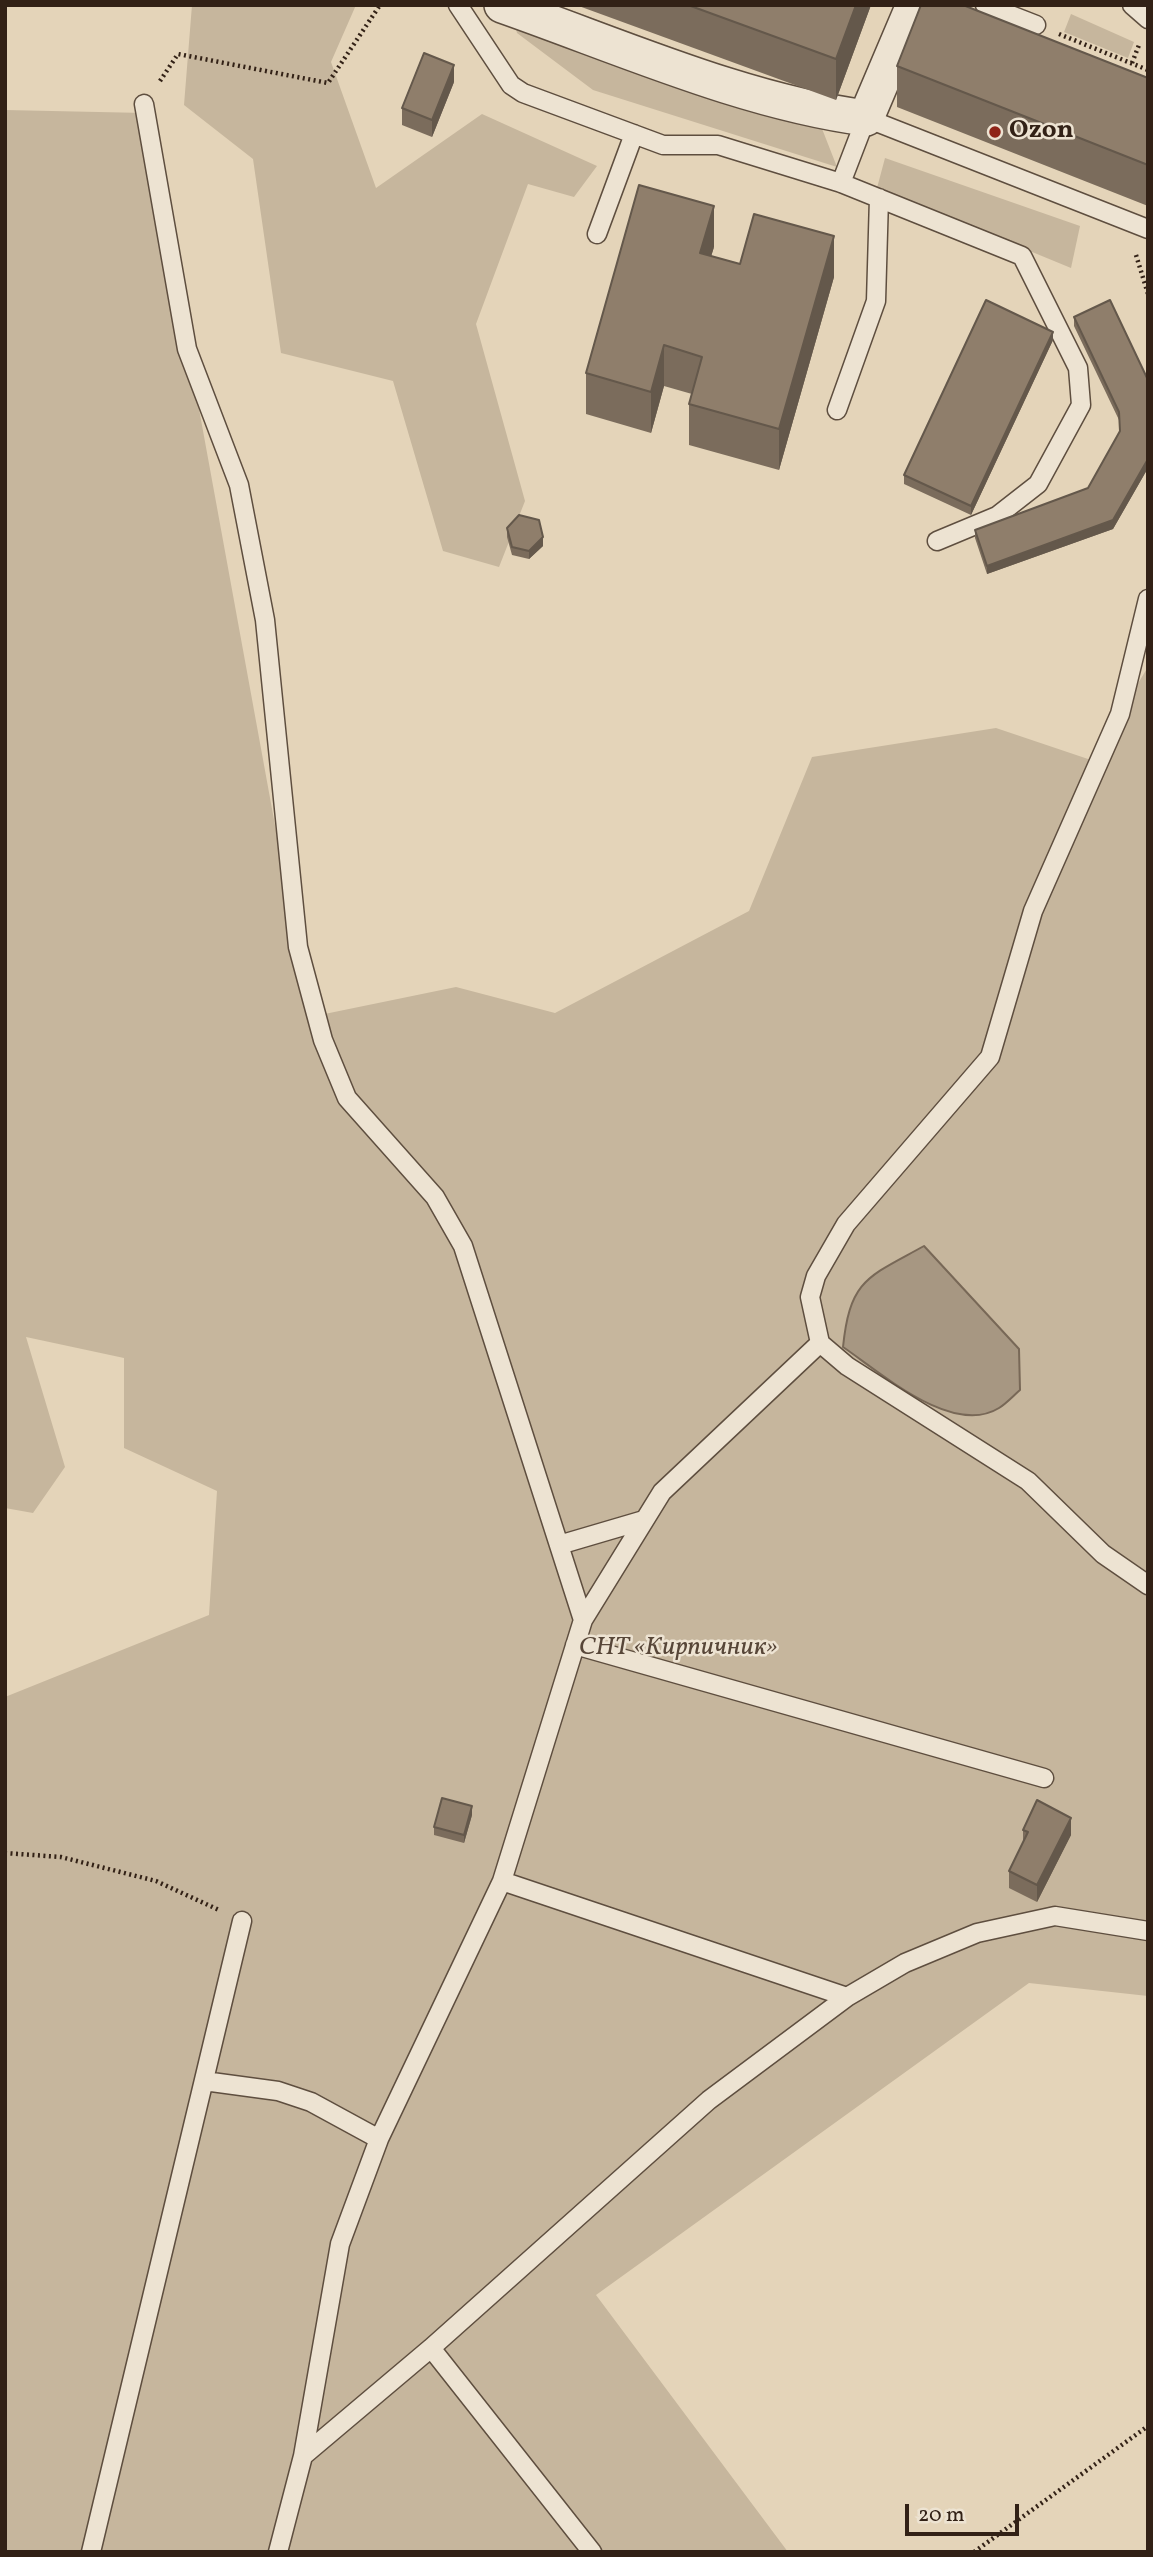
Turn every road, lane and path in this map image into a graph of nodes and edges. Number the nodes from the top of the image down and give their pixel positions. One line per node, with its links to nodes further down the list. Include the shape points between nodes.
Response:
1 (380, 5): 9 (path, via 328,83)
2 (458, 5): 13 (lane, via 511,85)
3 (502, 5): 12 (street, via 749,92 813,111)
4 (914, 5): 12 (street)
5 (985, 5): 8 (lane)
6 (1132, 5): 7 (lane)
7 (1148, 19)
8 (1036, 25): 10 (path)
9 (178, 54)
10 (1148, 70)
11 (144, 104): 23 (lane, via 187,349 239,485 265,620 298,947 323,1040 347,1098 435,1197 463,1246)
12 (866, 118): 14 (lane); 16 (lane)
13 (634, 134): 14 (lane, via 663,145 718,145); 17 (lane)
14 (841, 183): 15 (lane)
15 (879, 198): 18 (lane, via 876,301); 19 (lane, via 1022,256 1078,368 1081,405 1038,484 997,516)
16 (1148, 229)
17 (597, 234)
18 (836, 411)
19 (937, 541)
20 (1148, 599): 21 (lane, via 1120,714 1033,911 990,1057 846,1224 816,1276 810,1297)
21 (820, 1343): 22 (lane, via 662,1492); 24 (lane, via 847,1366 1028,1481 1103,1554)
22 (645, 1520): 23 (lane); 25 (lane)
23 (559, 1545): 25 (lane)
24 (1148, 1585)
25 (583, 1620): 26 (lane)
26 (575, 1645): 27 (lane); 29 (lane)
27 (1044, 1778)
28 (5, 1853): 30 (path, via 61,1857 156,1881)
29 (502, 1881): 32 (lane); 34 (lane)
30 (242, 1920): 33 (lane)
31 (1148, 1931): 32 (lane, via 1055,1916 977,1933 905,1962)
32 (847, 1997): 35 (lane, via 709,2100)
33 (204, 2081): 34 (lane, via 278,2091 311,2102); 38 (lane)
34 (379, 2139): 37 (lane, via 340,2244)
35 (431, 2348): 37 (lane); 40 (lane)
36 (1148, 2426): 41 (path)
37 (303, 2456): 39 (lane)
38 (91, 2552)
39 (278, 2552)
40 (593, 2552)
41 (974, 2552)

